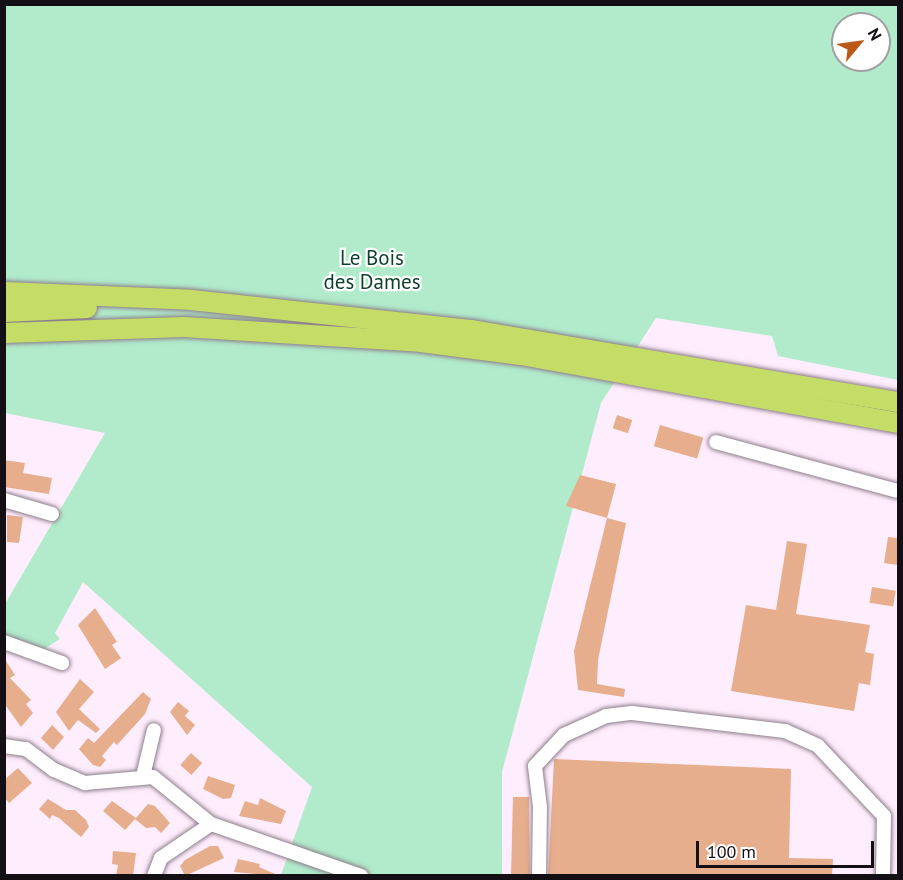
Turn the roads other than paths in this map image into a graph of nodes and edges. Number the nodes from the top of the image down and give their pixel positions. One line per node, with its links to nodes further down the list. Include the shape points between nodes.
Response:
1 (4, 292): 2 (highway, via 191,300)
2 (276, 310): 3 (highway, via 155,306); 5 (highway, via 472,330)
3 (4, 312)
4 (4, 334): 6 (highway, via 184,327 421,342)
5 (898, 402)
6 (898, 423)
7 (716, 442): 8 (street)
8 (898, 491)
9 (4, 500): 10 (street)
10 (52, 514)
11 (4, 642): 12 (street)
12 (62, 663)
13 (154, 730): 15 (street)
14 (4, 746): 15 (street, via 26,749 71,779 97,784)
15 (143, 776): 16 (street, via 162,782)
16 (211, 824): 17 (street, via 161,858); 18 (street)
17 (154, 876)
18 (361, 876)
19 (539, 876): 20 (street, via 540,807 535,766 564,735 606,716 632,713 785,731 818,746 884,816)
20 (883, 876)

